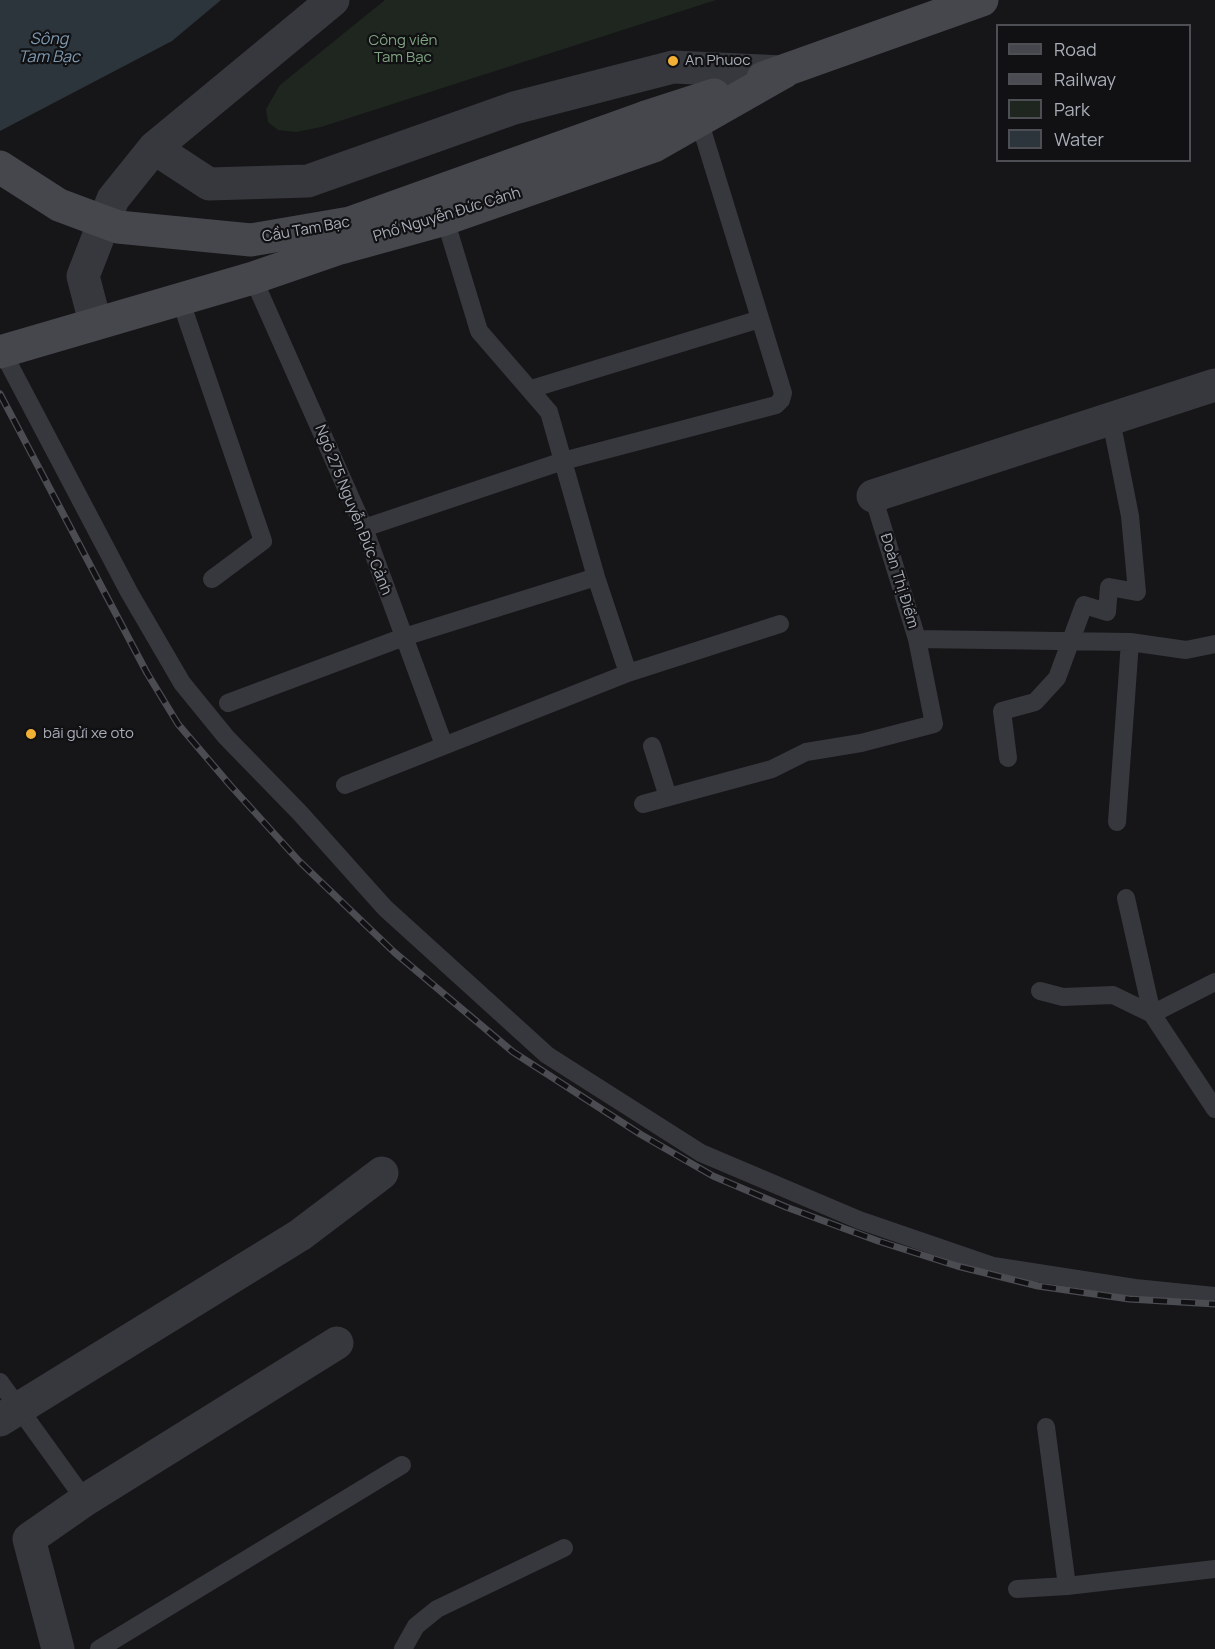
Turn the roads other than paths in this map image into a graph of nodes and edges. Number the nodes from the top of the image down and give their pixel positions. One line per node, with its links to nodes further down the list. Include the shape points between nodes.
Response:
1 (333, 0): 6 (street)
2 (982, 0): 3 (main road, Phố Nguyễn Đức Cảnh)
3 (784, 72): 4 (main road, Phố Nguyễn Đức Cảnh); 5 (main road, Phố Nguyễn Đức Cảnh); 6 (street, via 673,67 514,108 308,181 209,184)
4 (646, 117): 7 (main road, Cầu Tam Bạc, bridge, via 350,223 252,240 118,226 59,205)
5 (699, 120): 8 (main road, Phố Nguyễn Đức Cảnh, via 654,146); 11 (lane)
6 (154, 148): 12 (street, via 113,199 83,276)
7 (0, 167)
8 (444, 219): 9 (main road, Phố Nguyễn Đức Cảnh, via 340,248); 15 (lane, via 479,331)
9 (253, 279): 10 (main road, Phố Nguyễn Đức Cảnh); 19 (lane, Ngõ 275 Nguyễn Đức Cảnh)
10 (180, 298): 12 (main road, Phố Nguyễn Đức Cảnh); 21 (lane, via 263,541)
11 (760, 319): 15 (lane); 17 (lane, via 783,393 776,405)
12 (95, 322): 13 (main road, Phố Nguyễn Đức Cảnh)
13 (1, 352): 43 (lane, via 182,683 226,737 385,908 547,1055 701,1153 859,1220 993,1266)
14 (1215, 385): 16 (street, Đoàn Thị Điểm)
15 (531, 389): 17 (lane, via 549,412)
16 (1111, 420): 18 (street, Đoàn Thị Điểm); 25 (lane, via 1130,516 1137,592 1109,587 1107,612 1084,605)
17 (562, 461): 19 (lane); 20 (lane)
18 (873, 496): 24 (lane, Đoàn Thị Điểm)
19 (364, 528): 23 (lane, Ngõ 275 Nguyễn Đức Cảnh)
20 (596, 577): 23 (lane); 28 (lane)
21 (212, 579)
22 (780, 624): 28 (lane)
23 (404, 637): 29 (lane); 30 (lane, Ngõ 275 Nguyễn Đức Cảnh)
24 (917, 639): 25 (lane); 34 (lane, Đoàn Thị Điểm, via 934,724 806,753 772,769)
25 (1072, 640): 26 (lane); 32 (lane, via 1057,678 1035,702 1002,711)
26 (1130, 642): 27 (lane, via 1186,650); 36 (lane)
27 (1215, 644)
28 (628, 673): 30 (lane)
29 (228, 703)
30 (444, 745): 33 (lane)
31 (652, 746): 34 (lane)
32 (1008, 758)
33 (345, 785)
34 (668, 797): 35 (lane, Đoàn Thị Điểm)
35 (643, 804)
36 (1117, 822)
37 (1126, 898): 40 (lane)
38 (1215, 982): 40 (lane)
39 (1040, 991): 40 (lane, via 1063,998 1113,995)
40 (1152, 1014): 41 (lane)
41 (1215, 1109)
42 (382, 1173): 46 (street, via 300,1235)
43 (1215, 1296)
44 (337, 1343): 49 (street)
45 (0, 1382): 46 (lane)
46 (10, 1414): 49 (lane)
47 (1046, 1427): 52 (lane)
48 (402, 1465): 55 (lane)
49 (85, 1500): 54 (street, via 29,1539)
50 (564, 1548): 56 (lane, via 437,1609 416,1626)
51 (1215, 1569): 52 (lane)
52 (1067, 1586): 53 (lane)
53 (1017, 1589)
54 (58, 1649)
55 (99, 1649)
56 (404, 1649)

